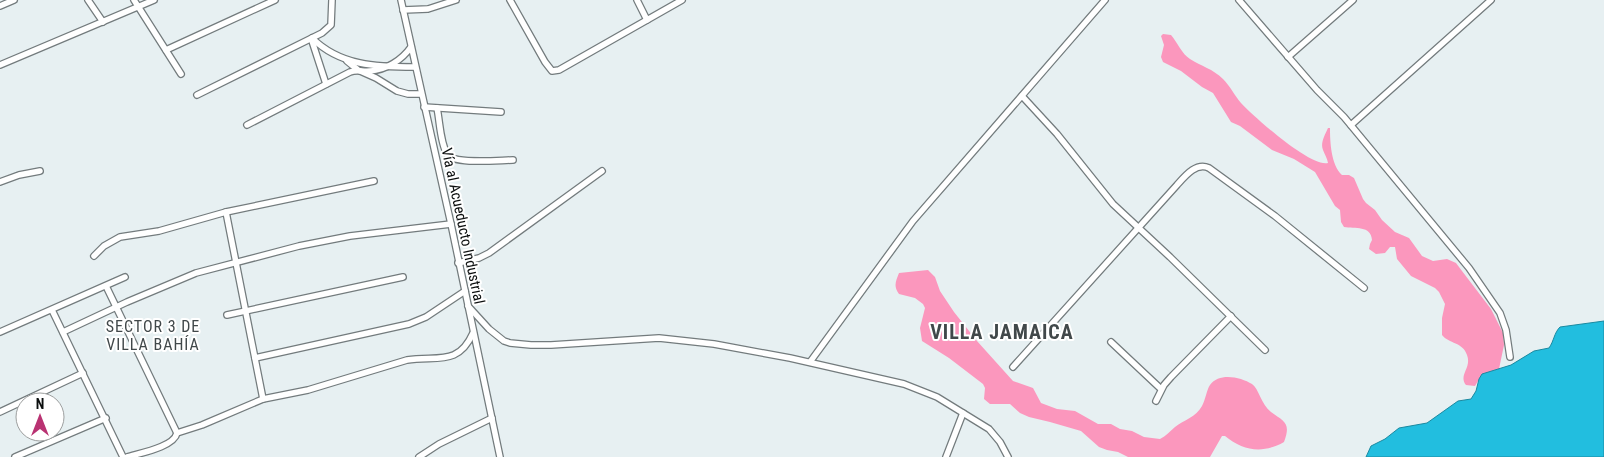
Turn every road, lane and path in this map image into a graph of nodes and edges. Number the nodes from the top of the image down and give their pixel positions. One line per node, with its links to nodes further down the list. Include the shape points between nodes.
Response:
1 (14, 0): 16 (street)
2 (88, 0): 20 (street)
3 (134, 0): 17 (street)
4 (154, 0): 17 (street)
5 (275, 0): 23 (street)
6 (332, 0): 21 (street, via 330,25)
7 (401, 0): 18 (street, Vía al Acueducto Industrial)
8 (456, 0): 18 (street, via 428,9)
9 (510, 0): 19 (street, via 552,71)
10 (637, 0): 19 (street)
11 (682, 0): 19 (street)
12 (1105, 0): 34 (street)
13 (1239, 0): 24 (street)
14 (1353, 0): 24 (street)
15 (1491, 0): 39 (street)
16 (0, 6)
17 (138, 7): 20 (street); 23 (street)
18 (403, 10): 22 (street, Vía al Acueducto Industrial)
19 (647, 20)
20 (103, 22): 26 (street)
21 (312, 38): 25 (street, via 327,51); 31 (street); 33 (street)
22 (411, 47): 27 (street, via 401,59); 28 (street, Vía al Acueducto Industrial)
23 (166, 50): 30 (street)
24 (1288, 57): 39 (street)
25 (347, 61): 27 (street); 29 (street)
26 (0, 65)
27 (387, 66): 28 (street); 29 (street, via 373,71)
28 (415, 67): 32 (street, Vía al Acueducto Industrial)
29 (358, 70): 31 (street); 32 (street, via 403,94)
30 (181, 74)
31 (326, 84): 38 (street)
32 (421, 94): 35 (street, Vía al Acueducto Industrial)
33 (197, 95)
34 (1022, 96): 47 (street, via 1058,134 1102,192); 69 (street, via 913,221)
35 (424, 107): 36 (street); 46 (street, Vía al Acueducto Industrial)
36 (437, 108): 37 (street); 40 (street, via 446,154 450,158 462,161)
37 (501, 112)
38 (247, 125)
39 (1351, 125): 67 (street, via 1475,276 1500,313)
40 (513, 160)
41 (40, 171): 44 (street)
42 (602, 172): 50 (street, via 489,253)
43 (374, 181): 45 (street)
44 (0, 182)
45 (226, 212): 48 (street, via 160,231 120,238 104,246); 49 (street)
46 (451, 224): 49 (street, via 350,236); 50 (street, Vía al Acueducto Industrial)
47 (1139, 228): 54 (street, via 1190,172 1206,166 1275,216); 61 (street); 70 (street)
48 (94, 256)
49 (236, 262): 57 (street, via 189,275); 59 (street)
50 (458, 263): 55 (street, Vía al Acueducto Industrial)
51 (125, 276): 53 (street)
52 (403, 277): 59 (street)
53 (106, 286): 57 (street); 58 (street)
54 (1364, 288)
55 (464, 291): 56 (street, Vía al Acueducto Industrial); 68 (street, via 431,314 409,324)
56 (468, 306): 64 (street, Vía al Acueducto Industrial); 69 (street, via 496,336 519,345 659,338 714,344)
57 (116, 307): 63 (street); 79 (street)
58 (52, 310): 62 (street); 63 (street)
59 (246, 311): 60 (street); 68 (street)
60 (227, 314)
61 (1231, 316): 66 (street); 72 (street)
62 (0, 332)
63 (63, 332): 71 (street)
64 (474, 332): 73 (street, via 470,341 457,353 442,359 407,360 308,390); 78 (street, Vía al Acueducto Industrial)
65 (1110, 342): 72 (street)
66 (1265, 350)
67 (1510, 357)
68 (255, 358): 73 (street)
69 (810, 362): 76 (street, via 917,388)
70 (1013, 368)
71 (83, 373): 75 (street); 77 (street)
72 (1162, 389): 74 (street)
73 (263, 399): 79 (street)
74 (1156, 401)
75 (0, 412)
76 (963, 413): 84 (street); 85 (street, via 994,434)
77 (106, 418): 80 (street); 81 (street)
78 (492, 418): 82 (street); 83 (street, Vía al Acueducto Industrial)
79 (176, 433): 81 (street, via 174,440 167,444)
80 (15, 457)
81 (125, 457)
82 (419, 457)
83 (500, 457)
84 (946, 457)
85 (1008, 457)

